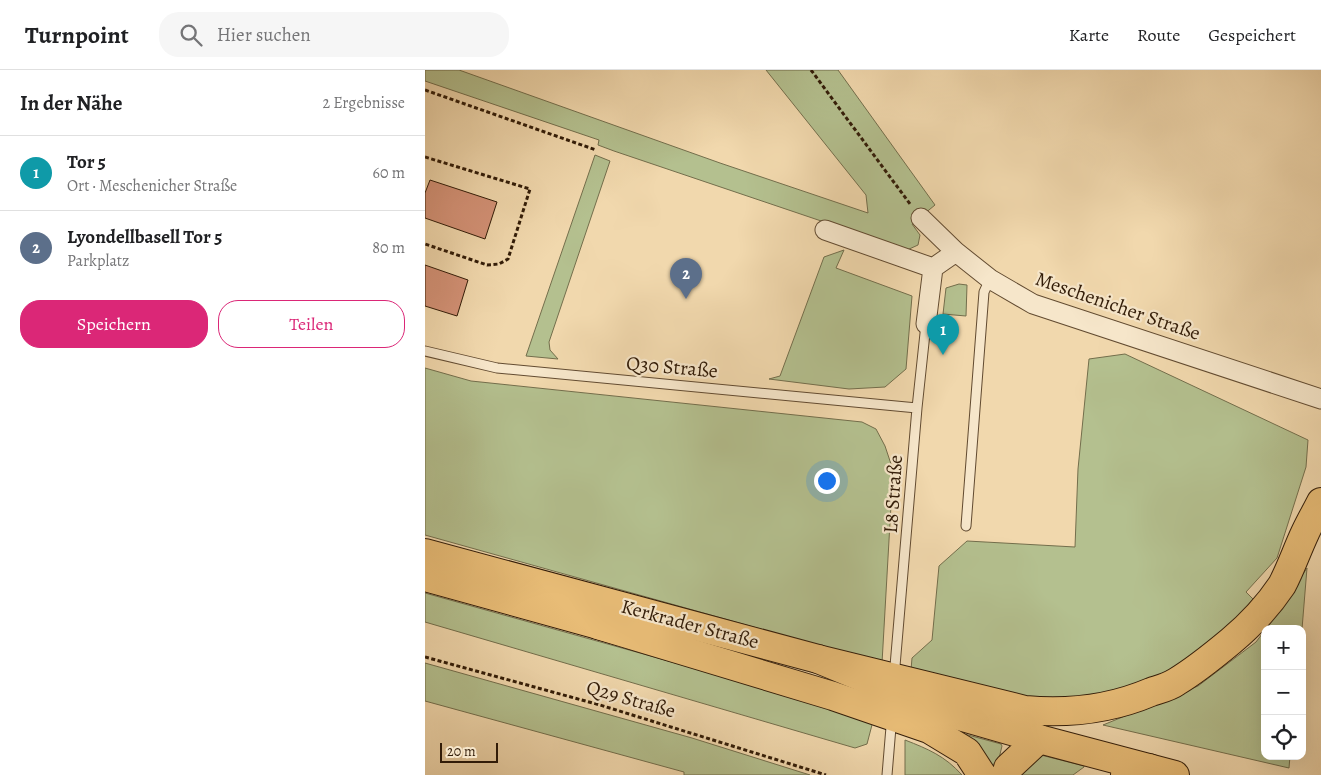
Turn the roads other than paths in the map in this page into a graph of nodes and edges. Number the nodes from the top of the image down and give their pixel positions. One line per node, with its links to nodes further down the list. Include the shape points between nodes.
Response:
1 (921, 218): 3 (street, Meschenicher Straße)
2 (825, 230): 4 (street)
3 (956, 252): 4 (street); 5 (street, Meschenicher Straße)
4 (933, 268): 6 (street)
5 (990, 278): 8 (street, Meschenicher Straße, via 1033,304); 11 (lane, via 984,292)
6 (926, 324): 9 (lane, L8 Straße)
7 (425, 350): 9 (lane, Q30 Straße, via 497,368)
8 (1321, 399)
9 (917, 408): 16 (lane, L8 Straße)
10 (1321, 502): 15 (main road, via 1281,585 1244,630 1205,664 1174,683 1142,696 1077,711 1025,710)
11 (965, 526)
12 (425, 553): 15 (main road, Kerkrader Straße)
13 (425, 577): 14 (main road, Kerkrader Straße)
14 (598, 625): 17 (main road, Kerkrader Straße); 22 (main road, via 833,696 929,729 967,752)
15 (818, 659): 17 (main road, Kerkrader Straße)
16 (895, 666)
17 (949, 713): 19 (main road, Kerkrader Straße)
18 (891, 727): 21 (lane)
19 (1039, 739): 20 (main road, Kerkrader Straße); 23 (main road, via 1008,768)
20 (1137, 772): 24 (main road, Kerkrader Straße)
21 (887, 775)
22 (982, 775)
23 (1006, 775)
24 (1175, 775)

